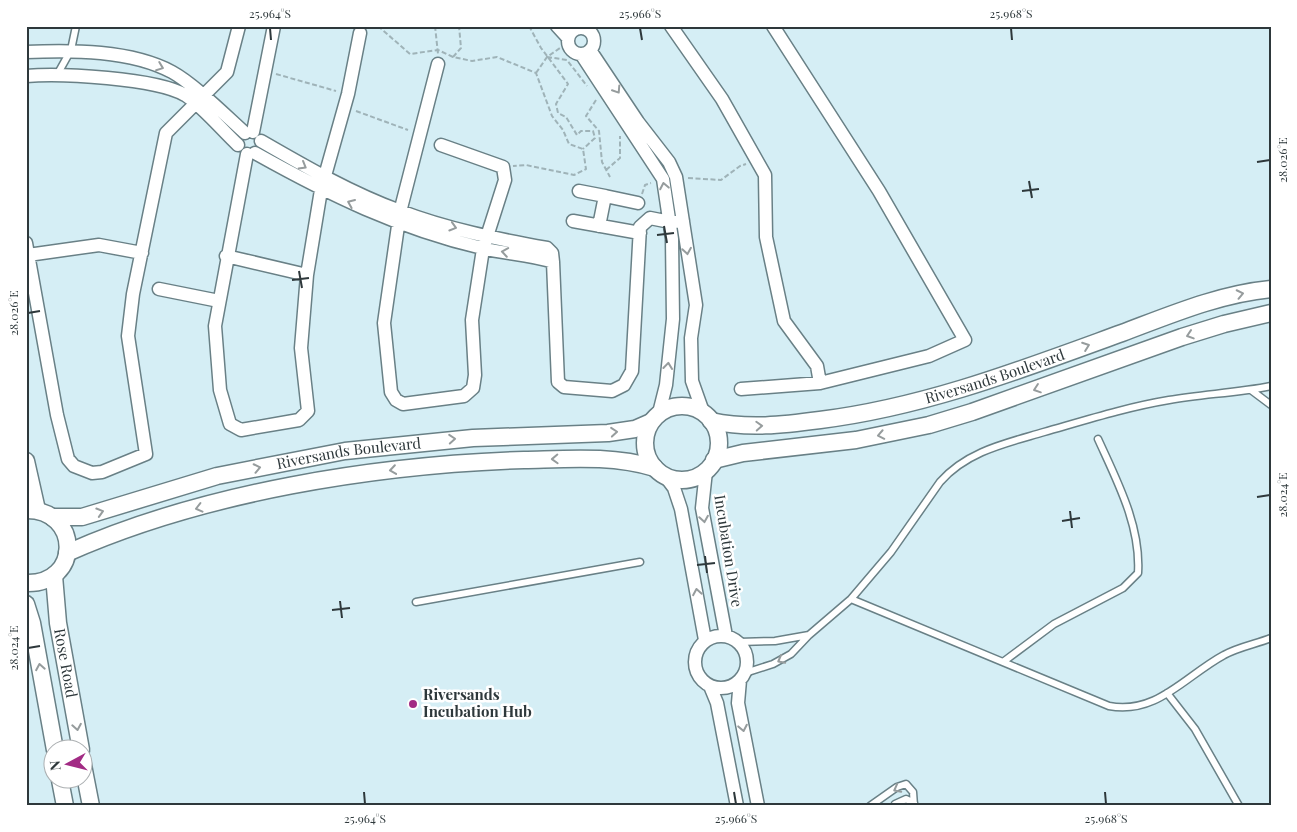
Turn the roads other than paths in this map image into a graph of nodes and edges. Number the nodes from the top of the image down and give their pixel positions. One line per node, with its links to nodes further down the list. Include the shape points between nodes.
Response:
1 (76, 26): 11 (lane)
2 (239, 26): 19 (street, via 227,72)
3 (274, 26): 20 (street)
4 (557, 26): 10 (street)
5 (602, 26): 8 (street)
6 (671, 26): 44 (street, via 722,99 764,175 766,237 784,322 816,366)
7 (773, 26): 44 (street, via 879,191 965,340 929,356)
8 (583, 29): 10 (street, via 573,31); 13 (street, via 594,41)
9 (360, 33): 23 (street, via 345,107)
10 (568, 40): 13 (street, via 570,49)
11 (71, 50): 12 (street); 14 (street); 16 (lane)
12 (26, 52)
13 (586, 52): 22 (street, via 668,162)
14 (142, 60): 18 (street); 19 (street, one-way to 19, via 173,72)
15 (438, 64): 27 (street)
16 (57, 75): 17 (street); 18 (street)
17 (26, 76)
18 (137, 82): 19 (street, via 171,89)
19 (199, 101): 20 (street); 35 (street, via 166,133)
20 (250, 143): 23 (street); 36 (street)
21 (442, 144): 33 (street, via 503,167 505,180)
22 (669, 178): 29 (street); 30 (street, one-way to 22)
23 (323, 184): 27 (street); 37 (street)
24 (579, 191): 25 (street)
25 (606, 196): 26 (street); 31 (street)
26 (638, 203)
27 (400, 218): 33 (street); 33 (street, via 384,323 391,392 403,404 464,396 473,388 472,320)
28 (573, 221): 31 (street)
29 (683, 221): 30 (street); 43 (street, one-way to 43, via 696,305)
30 (670, 222): 32 (street, via 650,218 640,227); 42 (street)
31 (599, 226): 32 (street)
32 (640, 233): 33 (street, via 632,371 624,385 612,391 564,387 558,382 553,262)
33 (485, 243)
34 (27, 249): 35 (street, via 99,245); 35 (street, via 65,453 74,466 92,473 146,454 128,336)
35 (142, 253)
36 (226, 256): 37 (street); 40 (street)
37 (307, 275): 40 (street, via 301,348 308,411 299,420 241,430 230,424 220,390 215,326)
38 (159, 289): 40 (street)
39 (1271, 289): 49 (street, Riversands Boulevard, one-way to 39, via 751,427 767,426 844,417 917,402 1014,373 1201,304)
40 (219, 301)
41 (1271, 313): 53 (street, Riversands Boulevard, one-way to 53, via 1182,337 929,425 856,440 743,452)
42 (674, 319): 43 (street); 50 (street, one-way to 42, via 666,385)
43 (694, 322): 49 (street, via 692,381)
44 (820, 383): 46 (street)
45 (1271, 386): 47 (lane)
46 (741, 389)
47 (1251, 390): 48 (lane); 61 (lane, via 1172,399 1102,414 999,445 968,458 949,471 891,552)
48 (1271, 405)
49 (707, 416): 50 (street, via 692,407 681,406 669,408); 53 (street, via 718,440)
50 (655, 418): 54 (street, via 646,434 645,446 648,458); 56 (street, Riversands Boulevard, one-way to 50, via 82,517 218,476 345,451 473,438 608,433 635,429)
51 (1098, 438): 69 (lane, via 1134,531 1138,573 1124,588 1054,624)
52 (26, 461): 55 (street)
53 (710, 466): 54 (street, via 686,479); 65 (street, Incubation Drive, one-way to 65, via 702,490 702,508)
54 (660, 472): 57 (street, Riversands Boulevard, one-way to 57, via 624,460 593,458 452,464 355,476 285,488 176,514 106,536); 67 (street, one-way to 54, via 681,510 674,488)
55 (32, 510): 56 (street)
56 (52, 517): 57 (street, via 65,532)
57 (67, 553): 59 (street, via 63,566)
58 (640, 562): 62 (lane)
59 (54, 576): 60 (street, via 45,581); 74 (street, Rose Road, one-way to 74, via 58,623)
60 (26, 583)
61 (851, 599): 64 (lane); 69 (lane)
62 (416, 602)
63 (26, 604): 73 (street, Rose Road, one-way to 63)
64 (809, 635): 68 (lane); 70 (lane, one-way to 70, via 783,660)
65 (726, 636): 67 (street); 68 (street)
66 (1271, 638): 72 (lane, via 1225,654)
67 (705, 640): 71 (street, via 699,647 695,665 700,677)
68 (739, 642): 70 (street, via 747,657)
69 (1003, 662): 72 (lane, via 1109,706 1124,709 1141,707)
70 (743, 677): 71 (street, via 726,688); 82 (street, one-way to 82, via 738,704)
71 (710, 686): 81 (street, via 718,709)
72 (1167, 693): 84 (lane, via 1195,729)
73 (53, 740)
74 (79, 740)
75 (62, 790): 79 (street)
76 (88, 790): 80 (street)
77 (894, 804): 78 (lane, via 906,799)
78 (914, 804): 83 (lane, one-way to 83, via 912,789 904,784)
79 (65, 806)
80 (91, 806)
81 (737, 806)
82 (758, 806)
83 (870, 806)
84 (1238, 806)

